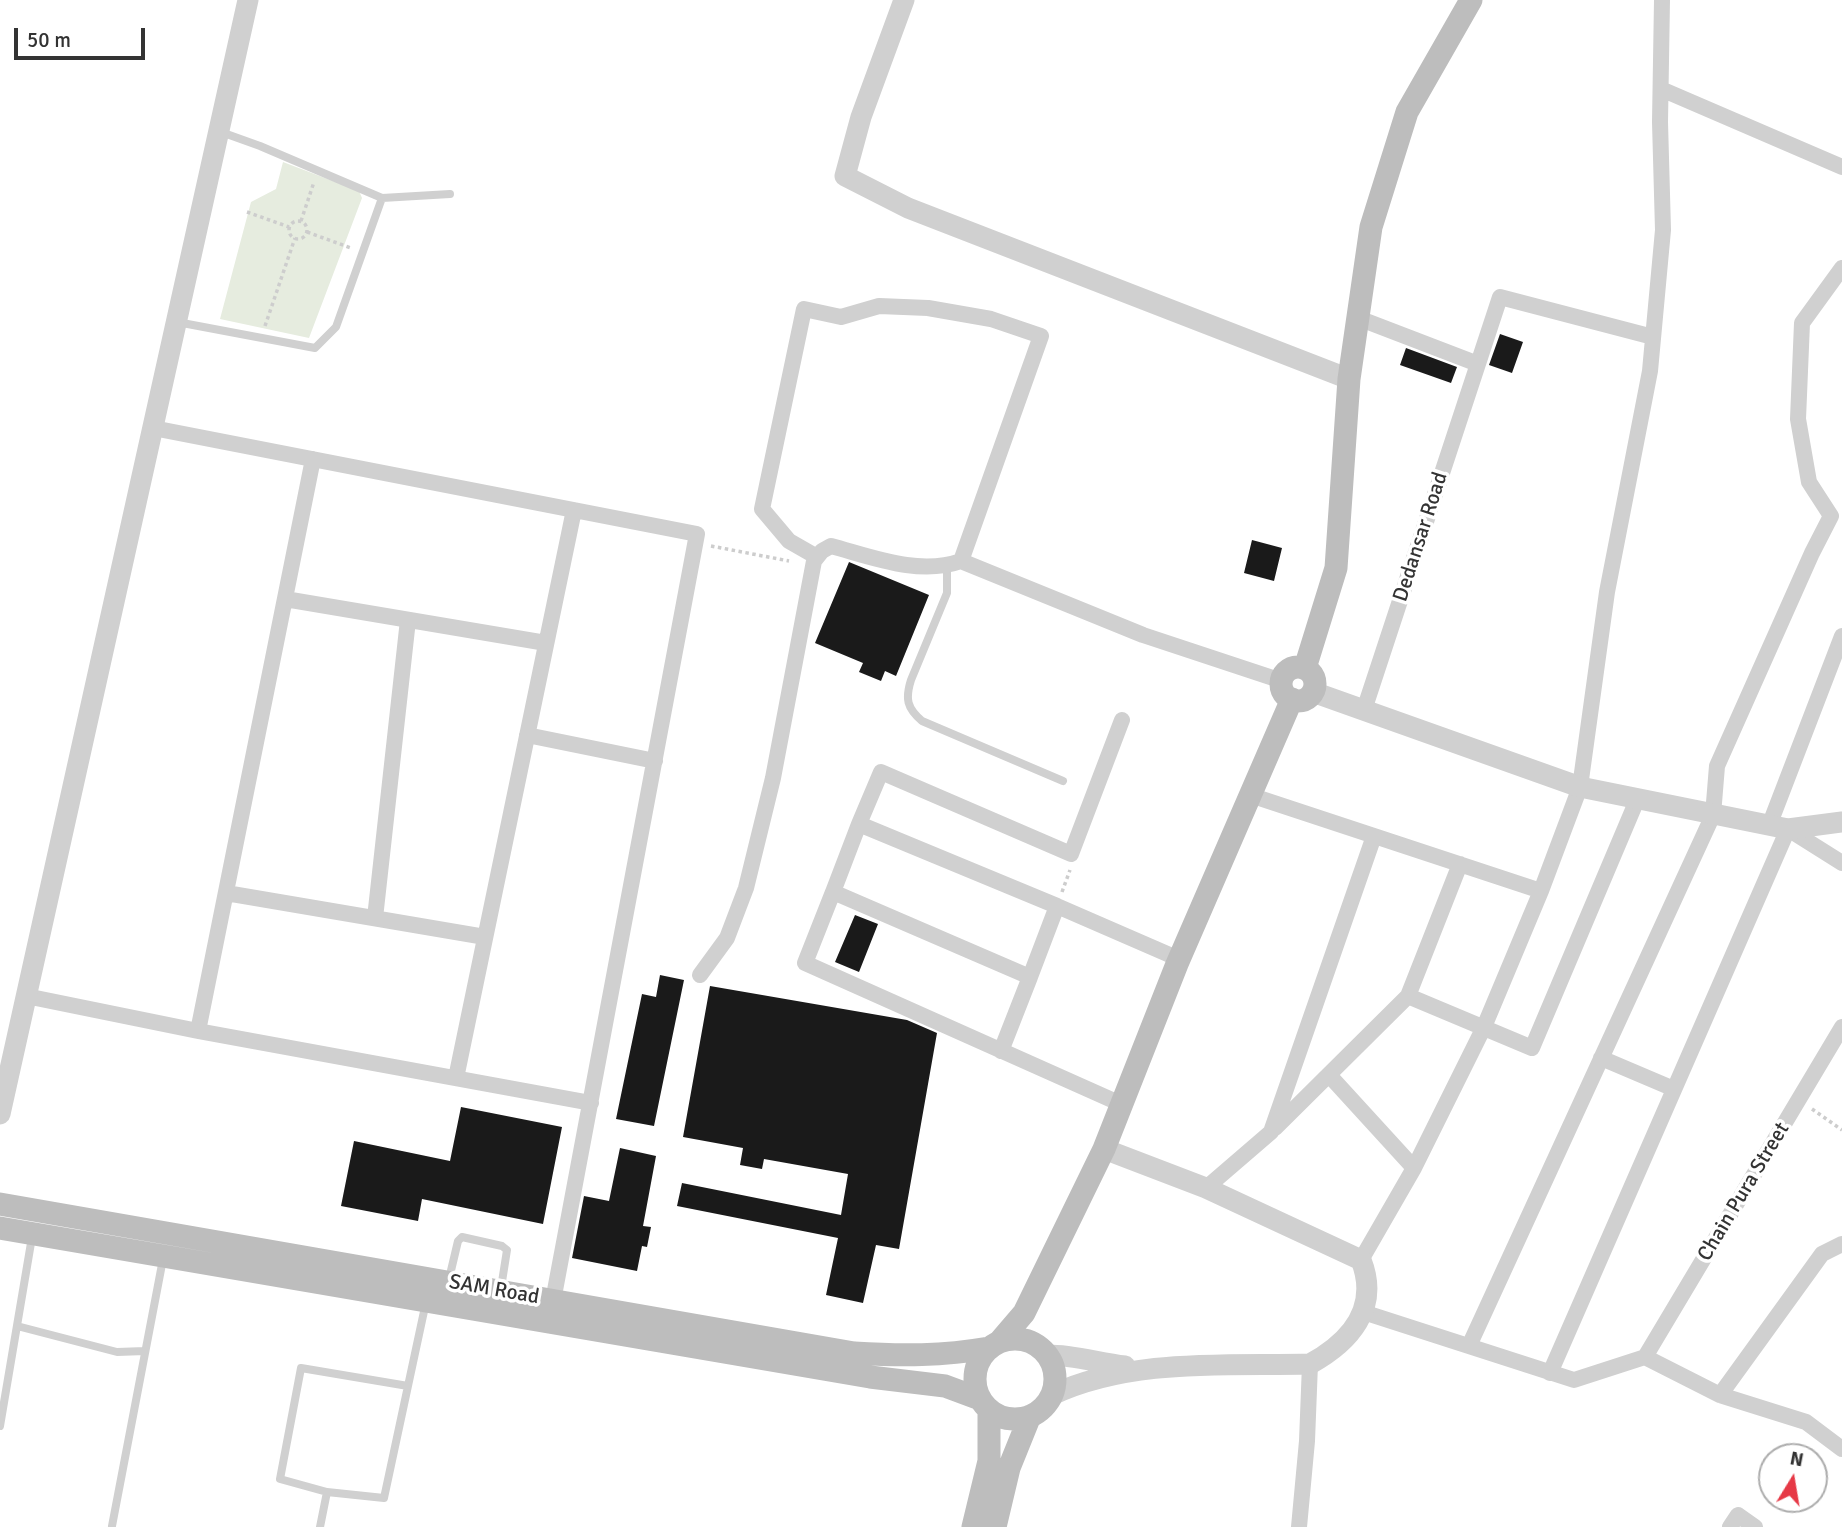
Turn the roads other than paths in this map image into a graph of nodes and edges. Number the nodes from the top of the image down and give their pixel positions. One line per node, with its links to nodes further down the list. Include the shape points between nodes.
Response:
1 (248, 0): 6 (street)
2 (904, 0): 15 (street, via 861,117 845,176 908,208)
3 (1471, 0): 11 (main road, via 1407,112 1371,227)
4 (1662, 0): 5 (street)
5 (1661, 89): 7 (street); 13 (street, via 1663,230)
6 (218, 131): 9 (lane); 12 (street)
7 (1842, 167)
8 (450, 194): 9 (lane)
9 (382, 198): 12 (lane, via 336,327 315,348)
10 (1842, 268): 34 (street, via 1802,323 1798,419 1809,482 1831,516 1717,765)
11 (1358, 318): 14 (street); 15 (main road)
12 (177, 322): 16 (street)
13 (1653, 337): 14 (street, Dedansar Road, via 1500,297); 31 (street, via 1607,592)
14 (1478, 364): 26 (street, Dedansar Road)
15 (1349, 379): 25 (main road, via 1336,568 1305,668 1284,674)
16 (153, 428): 17 (street); 50 (street)
17 (313, 459): 18 (street); 21 (street)
18 (574, 510): 24 (street); 29 (street, via 697,534)
19 (815, 561): 20 (street, via 831,546 901,565); 20 (street, via 789,541 762,509 804,309 841,317 879,306 928,308 991,319 1041,336); 48 (street, via 773,778 746,888 727,938)
20 (954, 563): 25 (street); 30 (lane, via 947,593 911,680 907,703 922,721)
21 (285, 599): 22 (street); 43 (street)
22 (408, 620): 24 (street); 45 (street)
23 (1842, 636): 37 (street)
24 (546, 643): 28 (street)
25 (1296, 691): 26 (street); 32 (main road)
26 (1364, 710): 31 (street)
27 (1122, 720): 36 (street, via 1071,854 881,772)
28 (527, 735): 29 (street); 46 (street)
29 (655, 761): 60 (street)
30 (1063, 781)
31 (1580, 787): 33 (street); 41 (street)
32 (1250, 795): 38 (street); 47 (main road)
33 (1637, 800): 34 (street); 52 (street, via 1532,1048)
34 (1713, 815): 37 (street); 56 (street)
35 (1842, 822): 37 (street)
36 (859, 824): 42 (street); 44 (street)
37 (1778, 828): 39 (street); 59 (street)
38 (1374, 836): 40 (street); 63 (street)
39 (1842, 863)
40 (1460, 864): 41 (street); 51 (street)
41 (1541, 891): 52 (street)
42 (833, 892): 49 (street); 55 (street, via 805,963)
43 (226, 893): 45 (street); 54 (street)
44 (1057, 906): 47 (street); 49 (street)
45 (375, 918): 46 (street)
46 (485, 937): 58 (street)
47 (1179, 959): 61 (main road)
48 (700, 975)
49 (1030, 977): 55 (street)
50 (26, 996): 54 (street); 62 (street)
51 (1408, 996): 52 (street); 57 (street)
52 (1484, 1027): 65 (street)
53 (1842, 1027): 84 (street, Chain Pura Street)
54 (198, 1031): 58 (street)
55 (1001, 1051): 61 (street)
56 (1601, 1058): 59 (street); 81 (street)
57 (1329, 1075): 63 (street); 65 (street)
58 (456, 1078): 60 (street)
59 (1674, 1089): 87 (street)
60 (591, 1103): 76 (street)
61 (1121, 1104): 64 (main road)
62 (0, 1114)
63 (1271, 1132): 66 (street)
64 (1104, 1149): 66 (street); 78 (main road)
65 (1414, 1168): 72 (street)
66 (1206, 1188): 72 (street)
67 (0, 1204): 73 (main road, SAM Road)
68 (0, 1228): 69 (main road)
69 (33, 1234): 71 (main road); 79 (lane)
70 (1842, 1244): 90 (street, via 1822,1254)
71 (163, 1256): 75 (main road); 82 (lane)
72 (1361, 1260): 77 (street, via 1369,1291)
73 (448, 1283): 74 (main road, SAM Road); 74 (lane, via 457,1241 462,1237 507,1250)
74 (500, 1291): 76 (main road, SAM Road)
75 (426, 1301): 88 (lane); 91 (main road, via 944,1386)
76 (553, 1301): 80 (main road, SAM Road, via 855,1353 947,1355)
77 (1363, 1312): 81 (street); 85 (street, via 1331,1353)
78 (1024, 1313): 80 (main road); 83 (main road, via 1028,1335)
79 (17, 1326): 82 (lane, via 117,1352); 93 (lane)
80 (995, 1344): 83 (main road, via 1013,1338 1026,1340); 91 (main road, via 976,1366 976,1389)
81 (1469, 1346): 87 (street)
82 (145, 1352): 96 (lane)
83 (1048, 1355): 86 (street); 89 (main road, via 1056,1381)
84 (1645, 1357): 87 (street, via 1574,1380); 90 (street)
85 (1310, 1364): 86 (street); 100 (street)
86 (1151, 1368): 89 (street, via 1103,1376)
87 (1550, 1373)
88 (408, 1386): 95 (lane, via 384,1499); 95 (lane, via 301,1368 279,1479)
89 (1052, 1395): 92 (main road)
90 (1720, 1395): 94 (street, via 1806,1422)
91 (985, 1404): 92 (main road, via 999,1416); 98 (main road, via 989,1461)
92 (1030, 1416): 99 (main road, via 1009,1468)
93 (0, 1426)
94 (1842, 1449)
95 (327, 1492): 97 (lane)
96 (112, 1526)
97 (320, 1527)
98 (973, 1527)
99 (995, 1527)
100 (1299, 1527)
101 (1730, 1527): 102 (street, via 1738,1515)
102 (1755, 1527)

